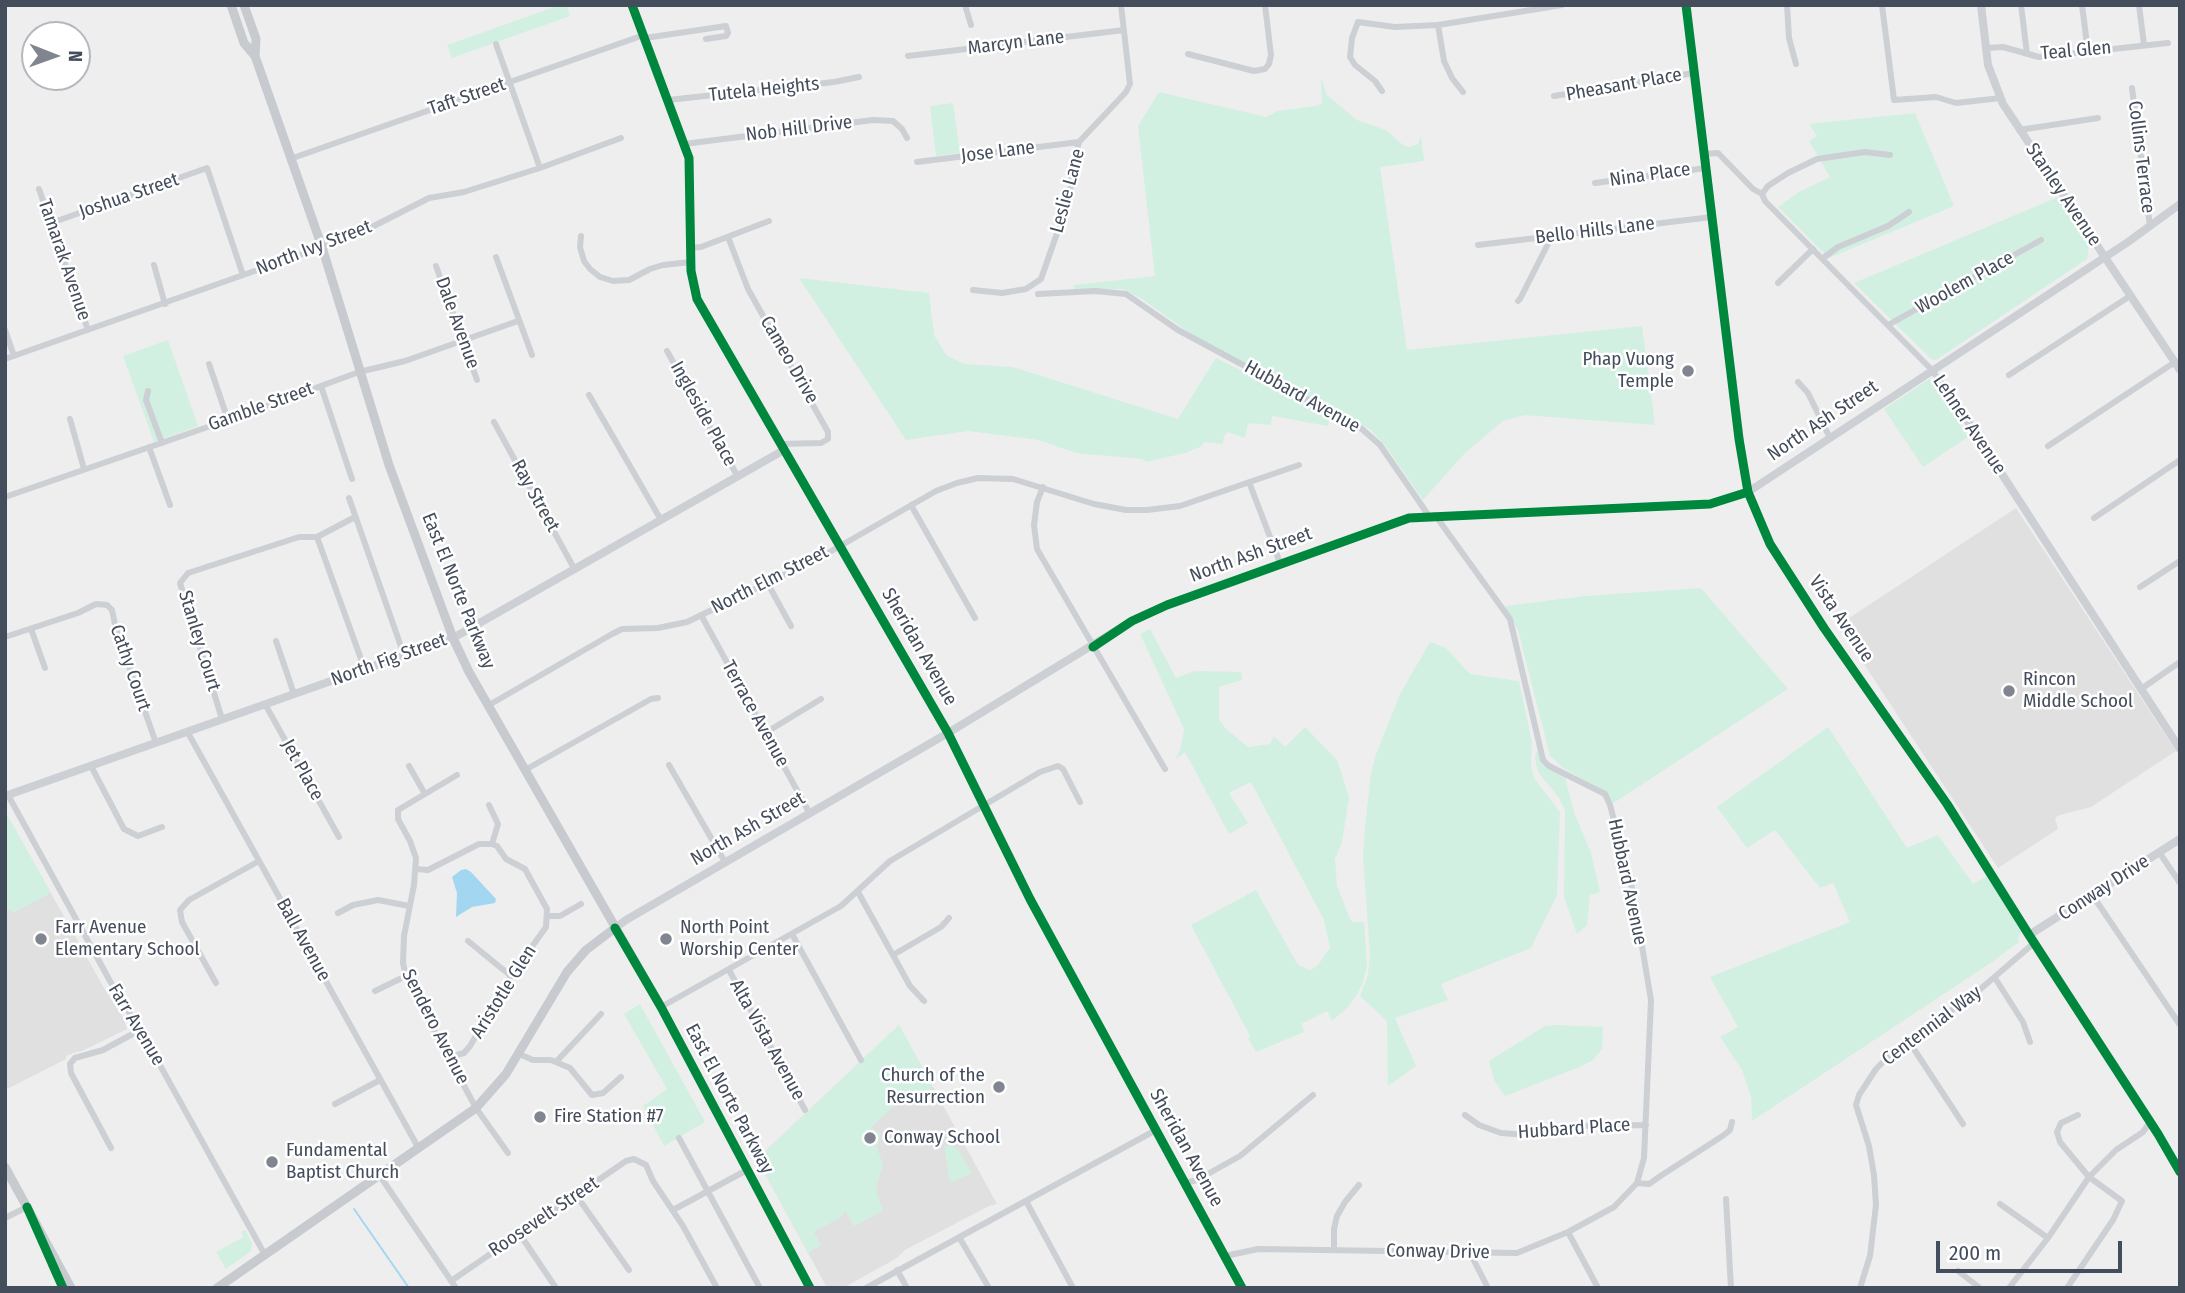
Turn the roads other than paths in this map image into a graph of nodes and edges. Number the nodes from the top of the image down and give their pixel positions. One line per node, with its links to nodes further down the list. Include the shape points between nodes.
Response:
1 (231, 5): 28 (main road, East El Norte Parkway, via 244,43)
2 (244, 5): 28 (main road, East El Norte Parkway, via 256,39)
3 (632, 5): 18 (street, Sheridan Avenue)
4 (965, 5): 15 (street)
5 (1121, 5): 17 (street, Leslie Lane)
6 (1265, 5): 25 (street, via 1271,55 1265,69 1254,71)
7 (1562, 5): 16 (street)
8 (1686, 5): 30 (street, Vista Avenue)
9 (1787, 5): 29 (street)
10 (1882, 5): 37 (street, via 1894,100 1936,97 1956,103)
11 (1981, 5): 23 (street, Stanley Avenue)
12 (2021, 5): 26 (street)
13 (2082, 5): 24 (street)
14 (2139, 5): 22 (street)
15 (971, 25)
16 (1438, 25): 34 (street, via 1395,27 1358,22 1350,57); 35 (street, via 1444,61)
17 (1124, 30): 27 (street, Marcyn Lane); 43 (street, Leslie Lane, via 1130,85)
18 (644, 36): 19 (street, Taft Street, via 726,26 726,36); 32 (street, Taft Street); 38 (street, Sheridan Avenue)
19 (706, 39)
20 (2168, 43): 22 (street, Teal Glen)
21 (496, 44): 32 (street)
22 (2144, 45): 24 (street, Teal Glen)
23 (1986, 48): 26 (street, Teal Glen); 37 (street, Stanley Avenue)
24 (2088, 52): 26 (street, Teal Glen)
25 (1188, 54)
26 (2027, 54)
27 (908, 56)
28 (256, 57): 47 (main road, East El Norte Parkway)
29 (1796, 64)
30 (1694, 73): 36 (street, Pheasant Place); 45 (street, Vista Avenue)
31 (859, 78): 38 (street, Tutela Heights)
32 (510, 82): 47 (street, Taft Street); 49 (street)
33 (2132, 88): 59 (street, Collins Terrace)
34 (1382, 91)
35 (1463, 92)
36 (1554, 96)
37 (2001, 98): 40 (street, Stanley Avenue)
38 (668, 100): 44 (street, Sheridan Avenue)
39 (2098, 118): 40 (street)
40 (2019, 130): 69 (street, Stanley Avenue)
41 (621, 138): 49 (street, North Ivy Street)
42 (907, 138): 44 (street, Nob Hill Drive, via 893,121 873,120)
43 (1079, 142): 48 (street, Jose Lane); 76 (street, Leslie Lane, via 1070,195 1041,279 1026,289 1002,293)
44 (684, 144): 66 (street, Sheridan Avenue, via 690,170)
45 (1704, 154): 50 (street, Vista Avenue); 53 (street, Lehner Avenue, via 1718,153)
46 (1890, 155): 53 (street, via 1865,152 1817,159 1788,173)
47 (290, 159): 65 (main road, East El Norte Parkway)
48 (917, 162)
49 (540, 168): 65 (street, North Ivy Street, via 429,198)
50 (1706, 168): 51 (street, Nina Place); 56 (street, Vista Avenue)
51 (1595, 183)
52 (39, 189): 58 (street, Tamarak Avenue)
53 (1762, 194): 67 (street, Lehner Avenue)
54 (2180, 204): 59 (street, North Ash Street)
55 (1909, 212): 70 (street)
56 (1712, 217): 61 (street, Bello Hills Lane); 116 (street, Vista Avenue)
57 (769, 221): 62 (street)
58 (51, 223): 74 (street, Joshua Street, via 207,168); 84 (street, Tamarak Avenue)
59 (2150, 226): 69 (street, North Ash Street)
60 (581, 236): 71 (street, via 584,261 600,277 613,281 629,280 663,265)
61 (1552, 236): 64 (street, Bello Hills Lane); 79 (street)
62 (728, 237): 66 (street); 108 (street, Cameo Drive, via 748,289 828,432 828,439 821,443)
63 (2041, 240): 82 (street, Woolem Place)
64 (1478, 245)
65 (322, 247): 74 (street, North Ivy Street); 93 (main road, East El Norte Parkway)
66 (691, 248): 71 (street, Sheridan Avenue)
67 (1814, 249): 70 (street, Lehner Avenue); 75 (street)
68 (496, 257): 81 (street)
69 (2104, 257): 78 (street, Stanley Avenue); 92 (street, North Ash Street)
70 (1823, 258): 82 (street, Lehner Avenue)
71 (691, 262): 108 (street, Sheridan Avenue, via 697,299)
72 (154, 265): 80 (street)
73 (436, 266): 85 (street, Dale Avenue)
74 (243, 275): 80 (street, North Ivy Street)
75 (1778, 283)
76 (973, 290)
77 (1038, 294): 121 (street, Hubbard Avenue, via 1126,294 1178,330 1362,429 1380,445)
78 (2130, 296): 91 (street, Stanley Avenue); 94 (street)
79 (1518, 300)
80 (165, 303): 84 (street, North Ivy Street)
81 (518, 321): 85 (street, Gamble Street); 87 (street)
82 (1888, 326): 92 (street, Lehner Avenue)
83 (5, 330): 88 (street)
84 (88, 330): 88 (street, North Ivy Street)
85 (464, 341): 93 (street, Gamble Street); 95 (street, Dale Avenue)
86 (667, 351): 112 (street, Ingleside Place)
87 (532, 355)
88 (14, 356): 89 (street, North Ivy Street)
89 (5, 359)
90 (209, 364): 102 (street)
91 (2177, 366): 106 (street)
92 (1931, 369): 100 (street, Lehner Avenue); 104 (street, North Ash Street)
93 (359, 372): 97 (street, Gamble Street); 137 (main road, East El Norte Parkway)
94 (2009, 375)
95 (477, 380)
96 (1798, 382): 104 (street)
97 (321, 386): 102 (street, Gamble Street); 113 (street)
98 (148, 391): 105 (street, via 146,400)
99 (589, 395): 124 (street)
100 (1952, 397): 144 (street, Lehner Avenue)
101 (70, 419): 111 (street)
102 (228, 420): 105 (street, Gamble Street)
103 (494, 422): 129 (street, Ray Street)
104 (1830, 438): 116 (street, North Ash Street)
105 (162, 443): 107 (street, Gamble Street)
106 (2048, 446)
107 (149, 447): 111 (street, Gamble Street); 119 (street)
108 (782, 447): 112 (street, North Fig Street); 126 (street, Sheridan Avenue)
109 (2180, 460): 123 (street)
110 (1299, 465): 114 (street, North Elm Street)
111 (85, 469): 117 (street, Gamble Street)
112 (738, 477): 124 (street, North Fig Street)
113 (352, 479)
114 (1249, 482): 115 (street, North Elm Street, via 1180,506 1147,510 1094,504); 128 (street)
115 (1042, 487): 120 (street, North Elm Street, via 1013,479 978,478 936,491); 139 (street, via 1034,526 1037,549)
116 (1748, 492): 121 (street, North Ash Street, via 1710,504); 186 (street, Vista Avenue, via 1778,555 1947,804)
117 (5, 497)
118 (349, 498): 122 (street)
119 (170, 505)
120 (911, 505): 126 (street, North Elm Street); 133 (street)
121 (1432, 515): 128 (street, North Ash Street, via 1384,525); 217 (street, Hubbard Avenue, via 1510,619 1543,760 1605,794 1610,805 1633,892 1651,1000)
122 (355, 517): 125 (street); 140 (street)
123 (2094, 518)
124 (661, 520): 129 (street, North Fig Street)
125 (317, 537): 143 (street); 150 (street, Stanley Court, via 299,537 196,570 180,583)
126 (839, 545): 130 (street, North Elm Street); 153 (street, Sheridan Avenue)
127 (2180, 561): 131 (street)
128 (1280, 563): 139 (street, North Ash Street, via 1167,605)
129 (575, 570): 137 (street, North Fig Street)
130 (768, 584): 132 (street, North Elm Street); 134 (street)
131 (2140, 587)
132 (701, 615): 149 (street, North Elm Street, via 687,622 612,634); 152 (street, Terrace Avenue)
133 (975, 618)
134 (791, 626)
135 (31, 629): 136 (street); 142 (street); 154 (street, Cathy Court, via 96,604 107,605)
136 (5, 637)
137 (453, 638): 140 (street, North Fig Street); 149 (main road, East El Norte Parkway)
138 (276, 641): 145 (street)
139 (1093, 647): 153 (street, North Ash Street); 159 (street)
140 (404, 655): 143 (street, North Fig Street)
141 (2180, 662): 144 (street)
142 (45, 668)
143 (365, 670): 145 (street, North Fig Street)
144 (2141, 689): 155 (street, Lehner Avenue)
145 (293, 694): 148 (street, North Fig Street)
146 (658, 698): 160 (street)
147 (821, 699): 152 (street)
148 (265, 704): 150 (street, North Fig Street); 169 (street, Jet Place)
149 (489, 705): 160 (main road, East El Norte Parkway)
150 (222, 719): 151 (street, North Fig Street)
151 (187, 731): 154 (street, North Fig Street); 173 (street, Ball Avenue)
152 (765, 733): 167 (street, Terrace Avenue)
153 (948, 733): 166 (street, Sheridan Avenue); 167 (street, North Ash Street)
154 (156, 743): 157 (street, North Fig Street)
155 (2180, 749)
156 (669, 765): 174 (street)
157 (90, 766): 163 (street, North Fig Street); 168 (street, via 124,829 138,836)
158 (409, 766): 162 (street)
159 (1165, 769)
160 (525, 770): 184 (main road, East El Norte Parkway)
161 (457, 775): 162 (street)
162 (425, 794): 175 (street, Sendero Avenue, via 398,810 414,850)
163 (7, 795): 199 (street, Farr Avenue)
164 (1080, 802): 166 (street, via 1058,766)
165 (489, 805): 171 (street, via 498,824)
166 (984, 807): 177 (street, via 890,861); 218 (street, Sheridan Avenue)
167 (810, 814): 174 (street, North Ash Street)
168 (162, 827)
169 (339, 837)
170 (2180, 839): 172 (street, Conway Drive)
171 (492, 844): 175 (street, via 479,844 428,870); 182 (street, via 506,859 525,869 545,903)
172 (2159, 852): 176 (street); 178 (street, Conway Drive)
173 (259, 862): 193 (street, via 180,910 182,922); 207 (street, Ball Avenue)
174 (725, 862): 184 (street, North Ash Street)
175 (416, 869): 180 (street, Sendero Avenue)
176 (2180, 883)
177 (858, 892): 185 (street); 188 (street)
178 (2093, 896): 186 (street, Conway Drive); 198 (street)
179 (581, 904): 182 (street, via 560,916)
180 (410, 906): 181 (street, via 378,900); 190 (street, Sendero Avenue, via 402,950)
181 (338, 913)
182 (547, 916): 191 (street, Aristotle Glen, via 546,927)
183 (949, 918): 188 (street)
184 (615, 928): 196 (main road, East El Norte Parkway); 202 (main road, North Ash Street, via 567,972)
185 (792, 933): 189 (street); 204 (street)
186 (2031, 939): 192 (street, Centennial Way); 215 (street, Vista Avenue)
187 (468, 941): 191 (street)
188 (893, 955): 195 (street)
189 (729, 970): 196 (street); 211 (street, Alta Vista Avenue)
190 (406, 976): 194 (street); 203 (street, Sendero Avenue)
191 (511, 976): 203 (street, Aristotle Glen, via 470,1046)
192 (1995, 978): 200 (street, Centennial Way); 201 (street)
193 (216, 983)
194 (375, 991)
195 (923, 1001)
196 (661, 1007): 225 (main road, East El Norte Parkway)
197 (601, 1014): 205 (street)
198 (2180, 1025)
199 (140, 1030): 220 (street, via 70,1064); 245 (street, Farr Avenue)
200 (1908, 1040): 216 (street); 268 (street, Centennial Way, via 1876,1069 1856,1105 1869,1146 1876,1205 1870,1256)
201 (2030, 1042)
202 (519, 1054): 205 (street); 210 (main road, North Ash Street)
203 (449, 1057): 210 (street, Sendero Avenue)
204 (860, 1060)
205 (556, 1062): 206 (street, via 570,1068 592,1095 603,1093)
206 (621, 1077)
207 (380, 1080): 209 (street); 221 (street, Ball Avenue)
208 (1313, 1095): 228 (street, via 1240,1156)
209 (335, 1104)
210 (477, 1108): 221 (main road, North Ash Street); 222 (street, Sendero Avenue)
211 (805, 1110)
212 (1465, 1115): 217 (street, Hubbard Place, via 1479,1125 1514,1134 1567,1126)
213 (2078, 1115): 227 (street, via 2061,1123 2057,1132)
214 (1732, 1122): 230 (street, Conway Drive, via 1724,1135 1649,1184)
215 (2150, 1122): 224 (street, Vista Avenue); 227 (street)
216 (1963, 1124)
217 (1646, 1125): 230 (street, Hubbard Avenue, via 1644,1158)
218 (1156, 1130): 228 (street, Sheridan Avenue); 234 (street)
219 (679, 1138): 231 (street)
220 (111, 1148)
221 (419, 1149): 226 (main road, North Ash Street)
222 (508, 1153)
223 (5, 1167): 236 (main road)
224 (2179, 1167)
225 (747, 1170): 231 (street); 259 (main road, East El Norte Parkway)
226 (380, 1176): 245 (main road, North Ash Street); 250 (street)
227 (2089, 1177): 242 (street); 252 (street, via 2122,1201)
228 (1185, 1183): 246 (street, Sheridan Avenue)
229 (1359, 1185): 243 (street, via 1337,1216)
230 (1635, 1185): 239 (street, Conway Drive, via 1614,1208)
231 (708, 1191): 237 (street); 258 (street)
232 (576, 1195): 237 (street, Roosevelt Street, via 626,1161 639,1161); 240 (street, Roosevelt Street); 247 (street)
233 (1726, 1199): 267 (street)
234 (1026, 1200): 241 (street); 263 (street)
235 (2000, 1204): 242 (street)
236 (27, 1207): 238 (street); 253 (main road); 254 (main road)
237 (673, 1210): 257 (street)
238 (5, 1218)
239 (1568, 1232): 244 (street, Conway Drive, via 1517,1253); 266 (street)
240 (519, 1233): 250 (street, Roosevelt Street); 256 (street)
241 (959, 1237): 248 (street); 262 (street)
242 (2049, 1238): 270 (street)
243 (1334, 1250): 244 (street, Conway Drive); 246 (street, Conway Drive, via 1258,1249)
244 (1470, 1253): 265 (street)
245 (265, 1255): 251 (main road, North Ash Street)
246 (1225, 1256): 264 (street, Sheridan Avenue)
247 (629, 1270)
248 (897, 1270): 260 (street); 261 (street)
249 (1958, 1271): 269 (street)
250 (451, 1281): 255 (street)
251 (220, 1287)
252 (2071, 1287)
253 (63, 1288)
254 (71, 1288)
255 (456, 1288)
256 (556, 1288)
257 (716, 1288)
258 (760, 1288)
259 (810, 1288)
260 (866, 1288)
261 (907, 1288)
262 (989, 1288)
263 (1073, 1288)
264 (1242, 1288)
265 (1488, 1288)
266 (1598, 1288)
267 (1731, 1288)
268 (1860, 1288)
269 (1980, 1288)
270 (2009, 1288)

